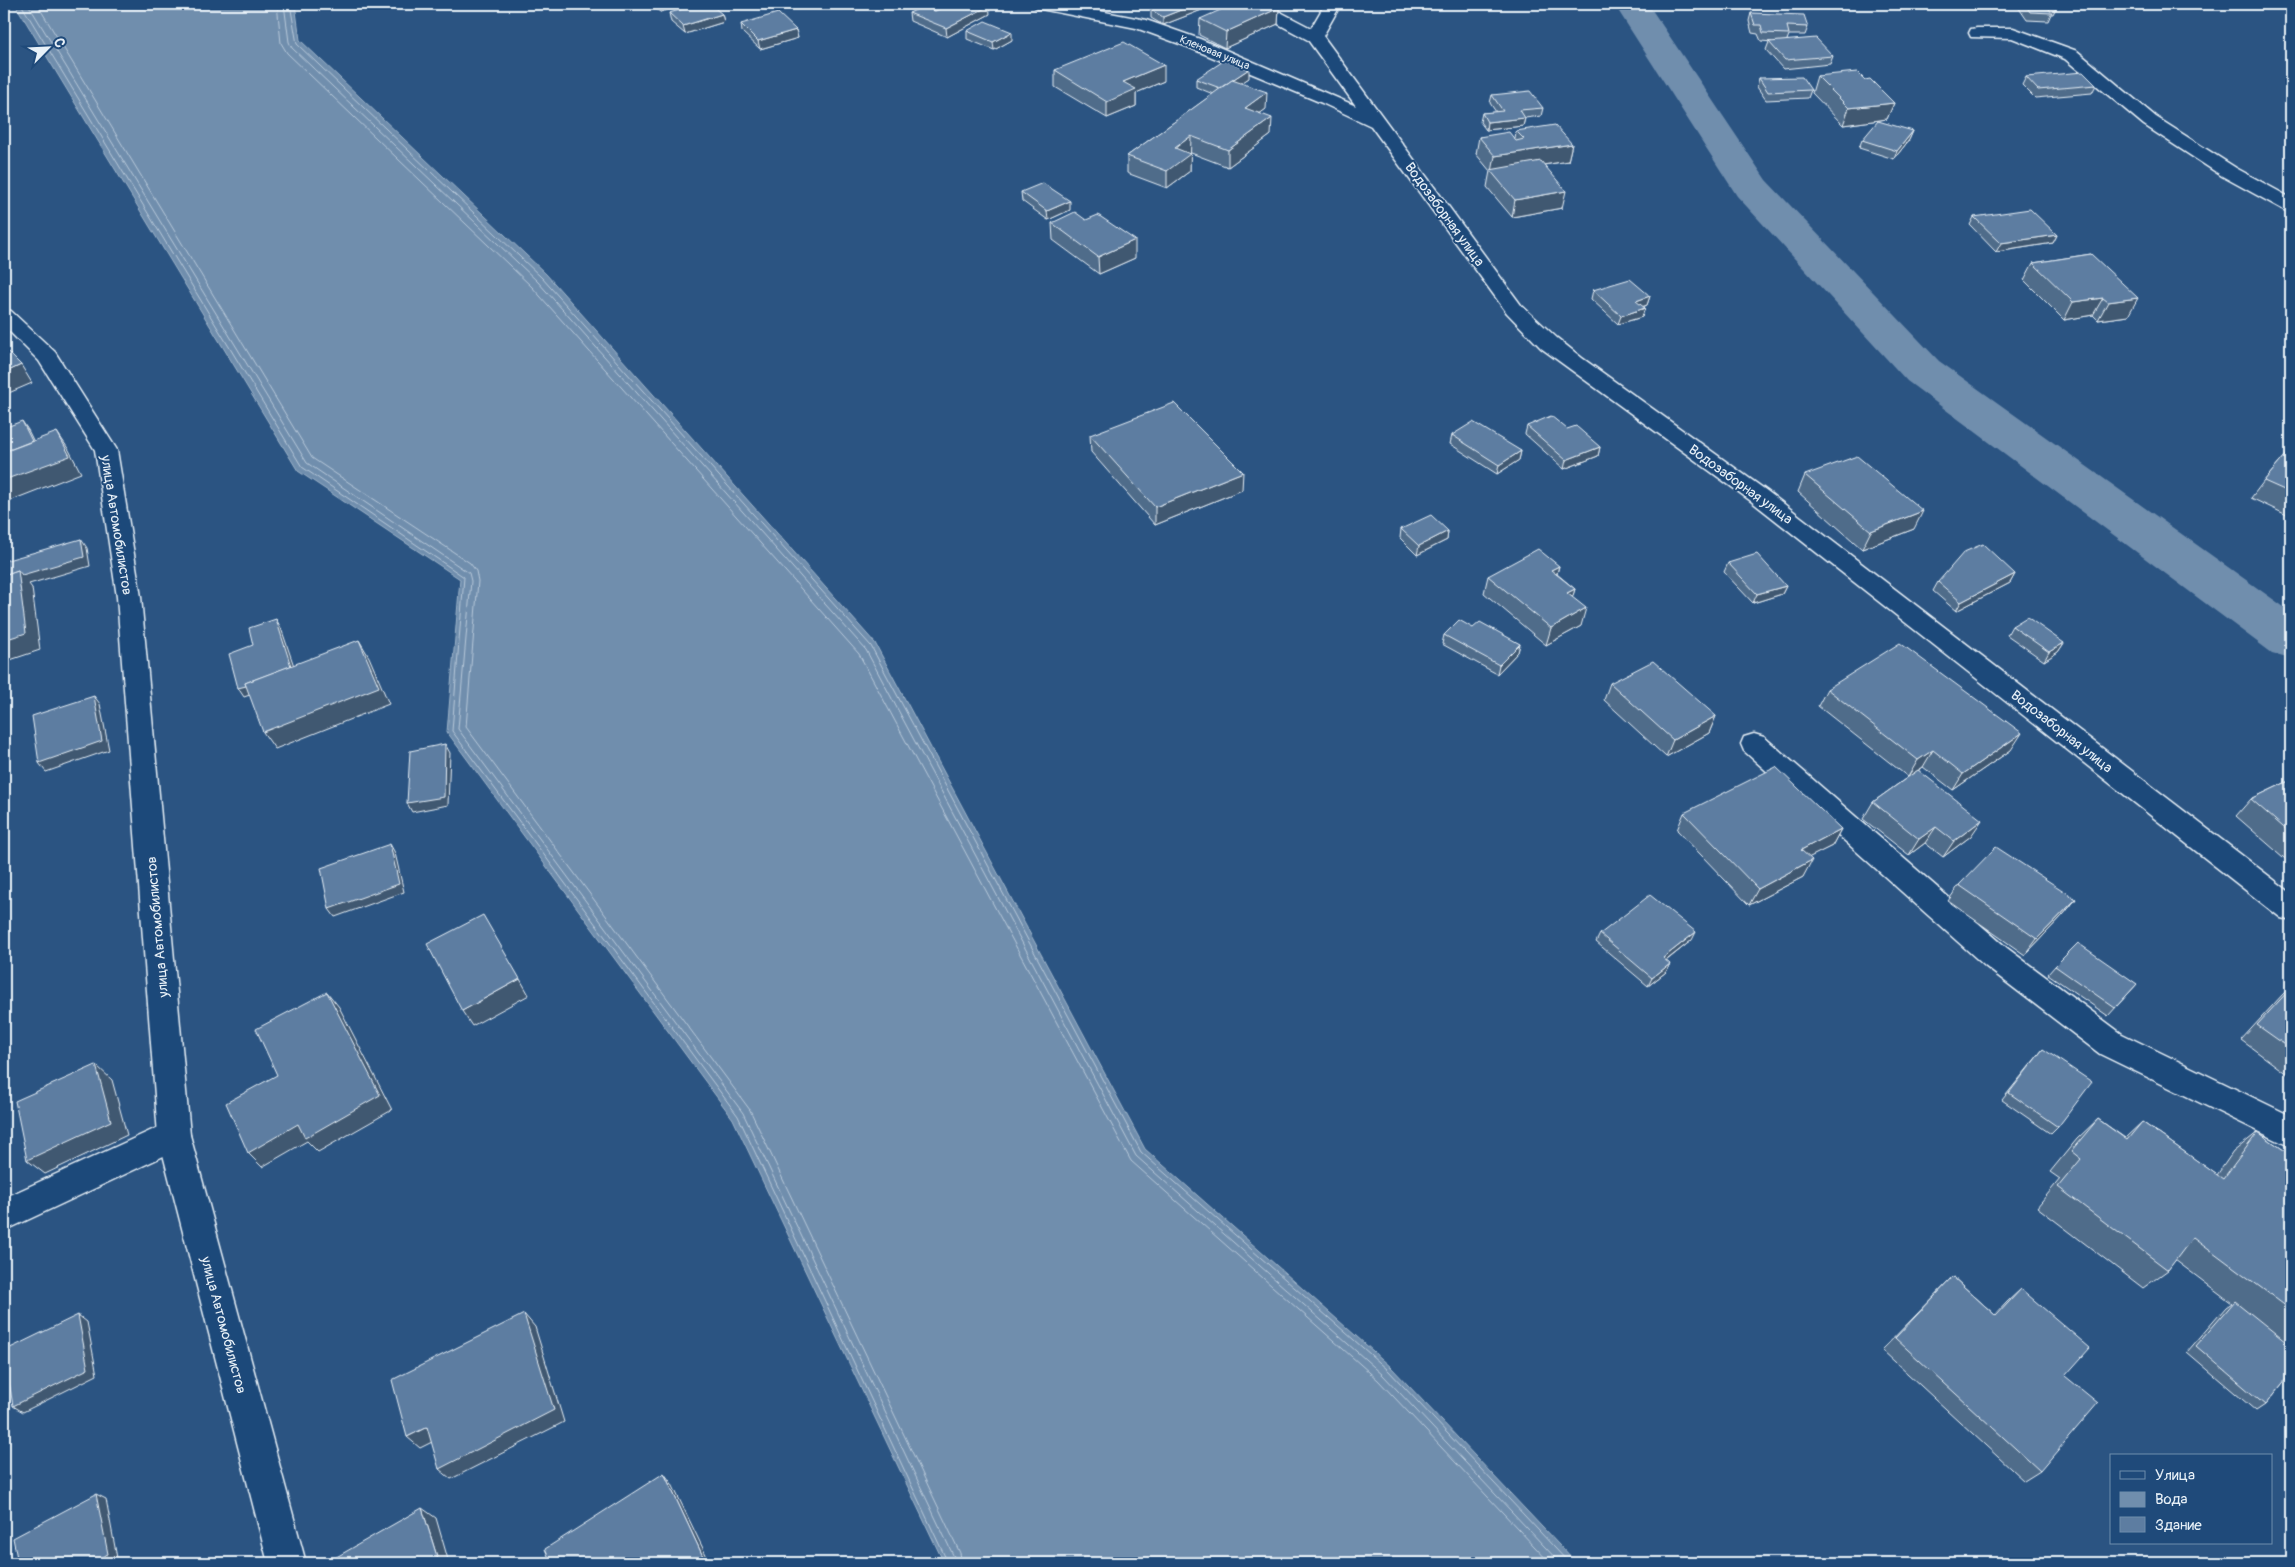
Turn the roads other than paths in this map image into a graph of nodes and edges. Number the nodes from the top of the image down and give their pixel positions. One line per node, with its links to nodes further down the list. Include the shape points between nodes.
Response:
1 (1041, 4): 6 (street, Кленовая улица, via 1140,24 1194,43 1328,98)
2 (1253, 4): 5 (street, Водозаборная улица)
3 (1333, 4): 5 (street)
4 (1977, 33): 7 (street, via 2013,33 2071,55 2150,121 2229,172)
5 (1314, 36): 6 (street, Водозаборная улица)
6 (1381, 125): 10 (street, Водозаборная улица, via 1514,309 1549,344 1759,496)
7 (2291, 206)
8 (4, 315): 12 (street, улица Автомобилистов, via 47,356 106,450 129,597)
9 (1754, 744): 11 (street, via 1996,957 2111,1044)
10 (2291, 909)
11 (2291, 1132)
12 (174, 1136): 13 (street); 14 (street, улица Автомобилистов)
13 (4, 1215)
14 (287, 1563)

